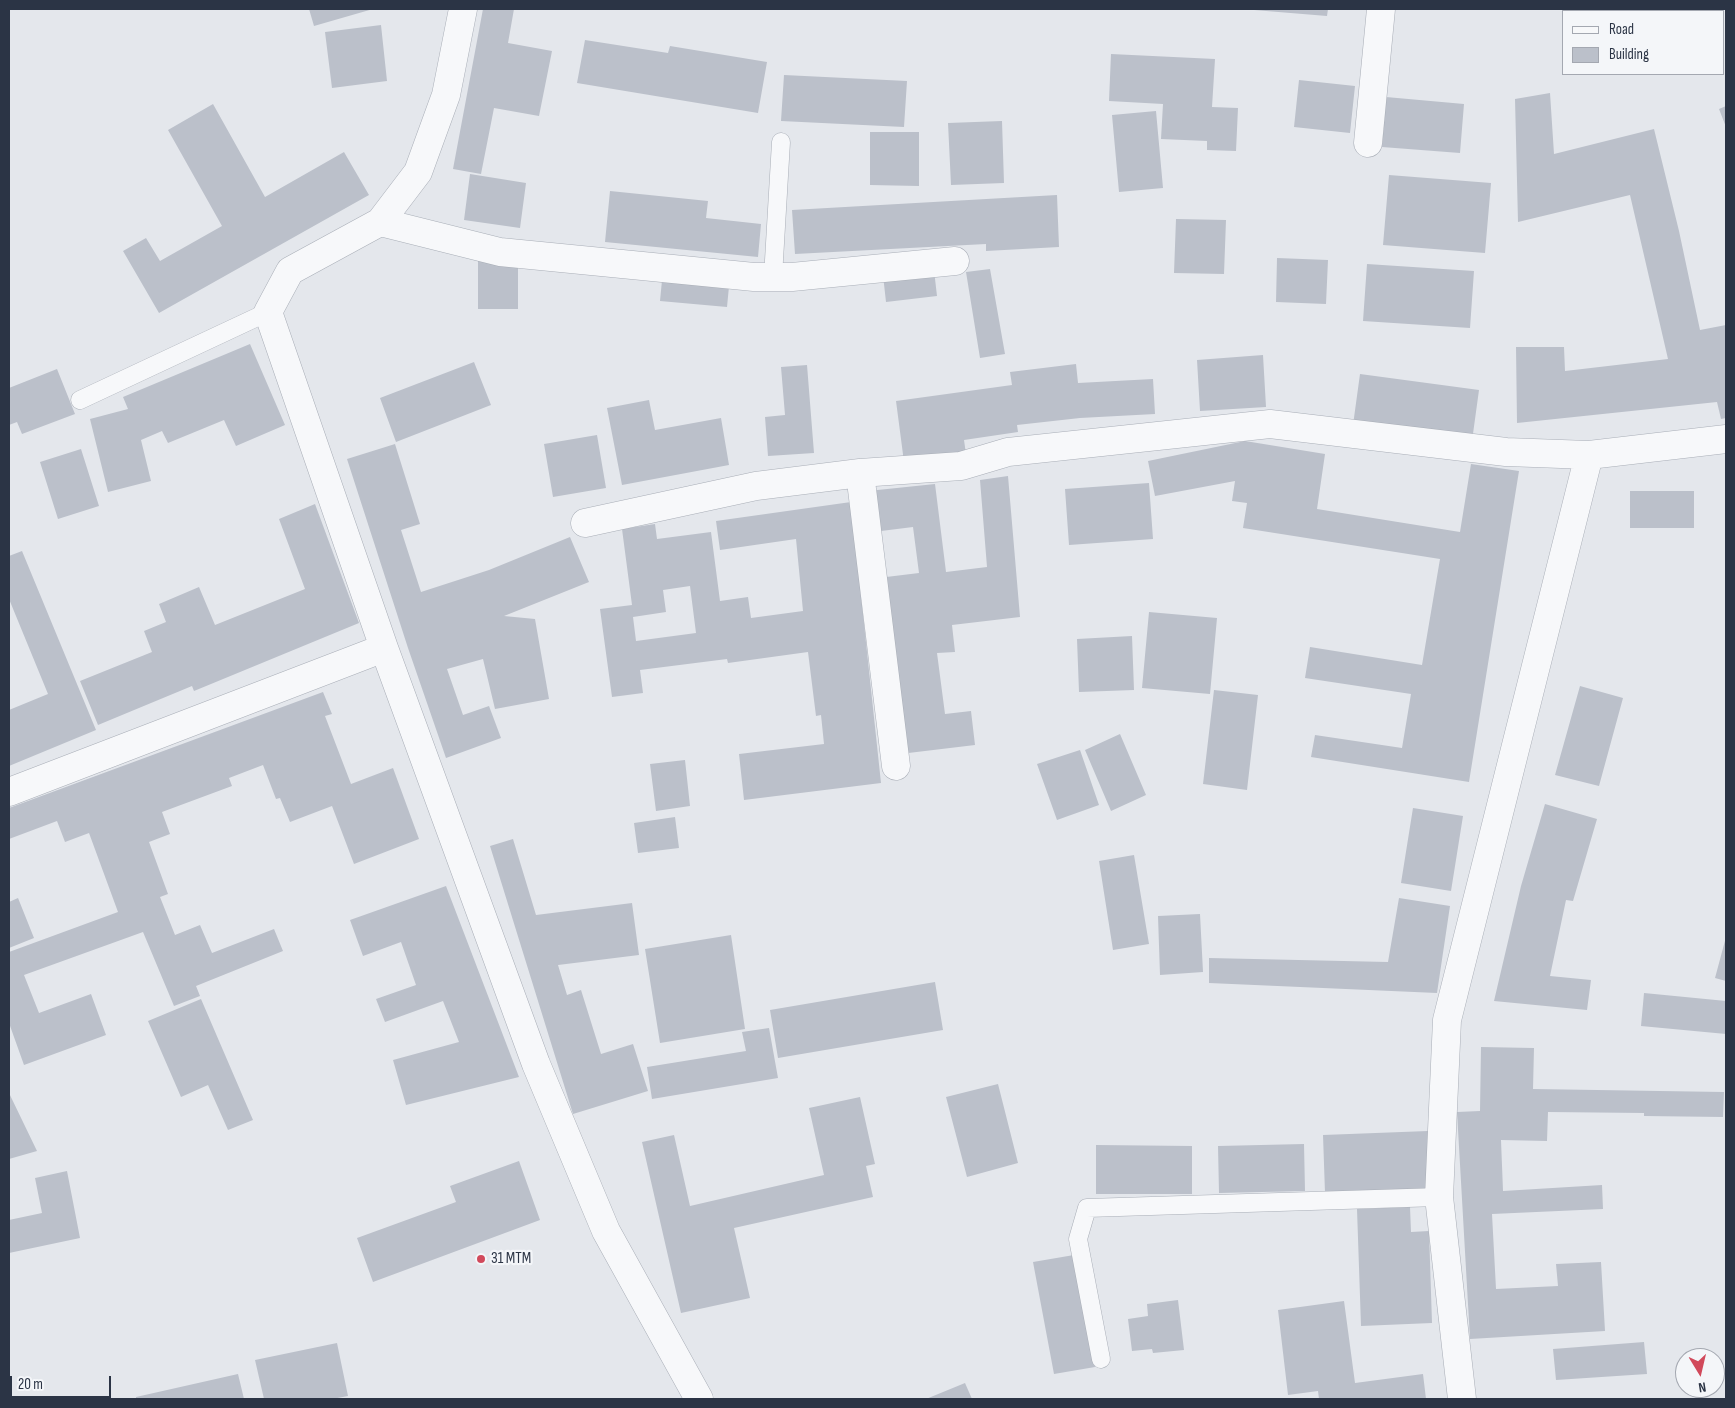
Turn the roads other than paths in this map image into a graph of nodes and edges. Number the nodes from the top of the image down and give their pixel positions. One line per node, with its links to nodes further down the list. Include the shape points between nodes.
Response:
1 (463, 9): 5 (street, via 446,95 418,172)
2 (1381, 9): 4 (street)
3 (781, 142): 7 (lane)
4 (1368, 142)
5 (380, 222): 7 (street, via 500,252); 8 (street, via 290,272)
6 (955, 260): 7 (street)
7 (773, 277)
8 (268, 312): 9 (lane); 14 (street)
9 (80, 400)
10 (1726, 440): 11 (street)
11 (1589, 456): 12 (street, via 1506,452 1270,424 1008,452 961,466); 17 (street, via 1447,1020)
12 (860, 473): 13 (street, via 756,486); 15 (street)
13 (585, 523)
14 (384, 648): 16 (street); 19 (street, via 536,1064 606,1231)
15 (896, 766)
16 (9, 792)
17 (1439, 1197): 18 (lane, via 1087,1208 1078,1239); 20 (street)
18 (1101, 1359)
19 (696, 1398)
20 (1462, 1399)

